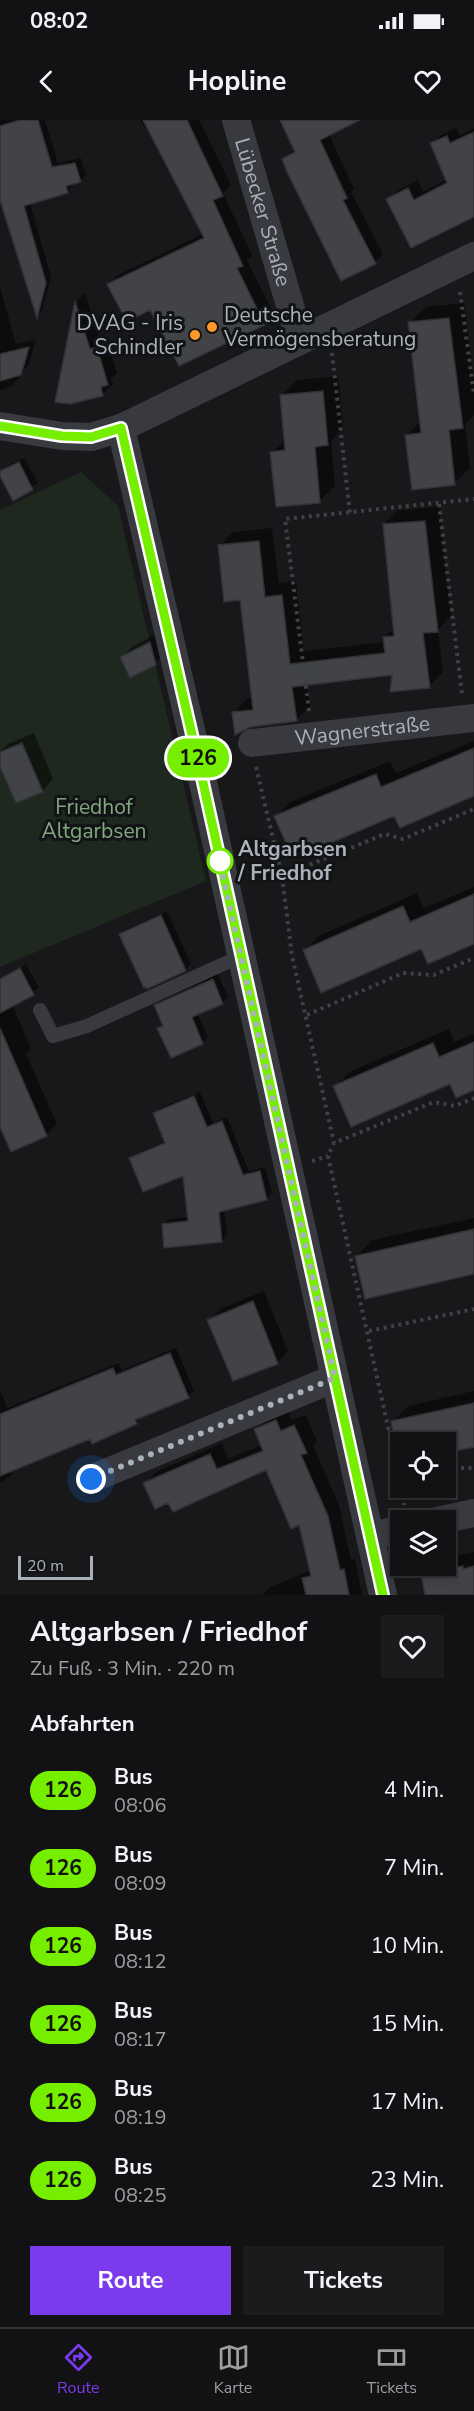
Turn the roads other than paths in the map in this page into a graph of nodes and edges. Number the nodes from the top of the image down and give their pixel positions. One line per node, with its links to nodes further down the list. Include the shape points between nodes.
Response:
1 (236, 120): 3 (street, Lübecker Straße)
2 (465, 260): 3 (street)
3 (300, 340): 5 (street)
4 (0, 426): 5 (street, via 91,437)
5 (121, 428): 8 (street)
6 (470, 718): 7 (street, Wagnerstraße)
7 (252, 743)
8 (241, 956): 9 (lane, via 87,1026 53,1036); 10 (street)
9 (40, 1010)
10 (335, 1378): 11 (street); 15 (street)
11 (91, 1479)
12 (474, 1513): 13 (street)
13 (456, 1517)
14 (390, 1532): 15 (street)
15 (370, 1537): 16 (street)
16 (383, 1595)

